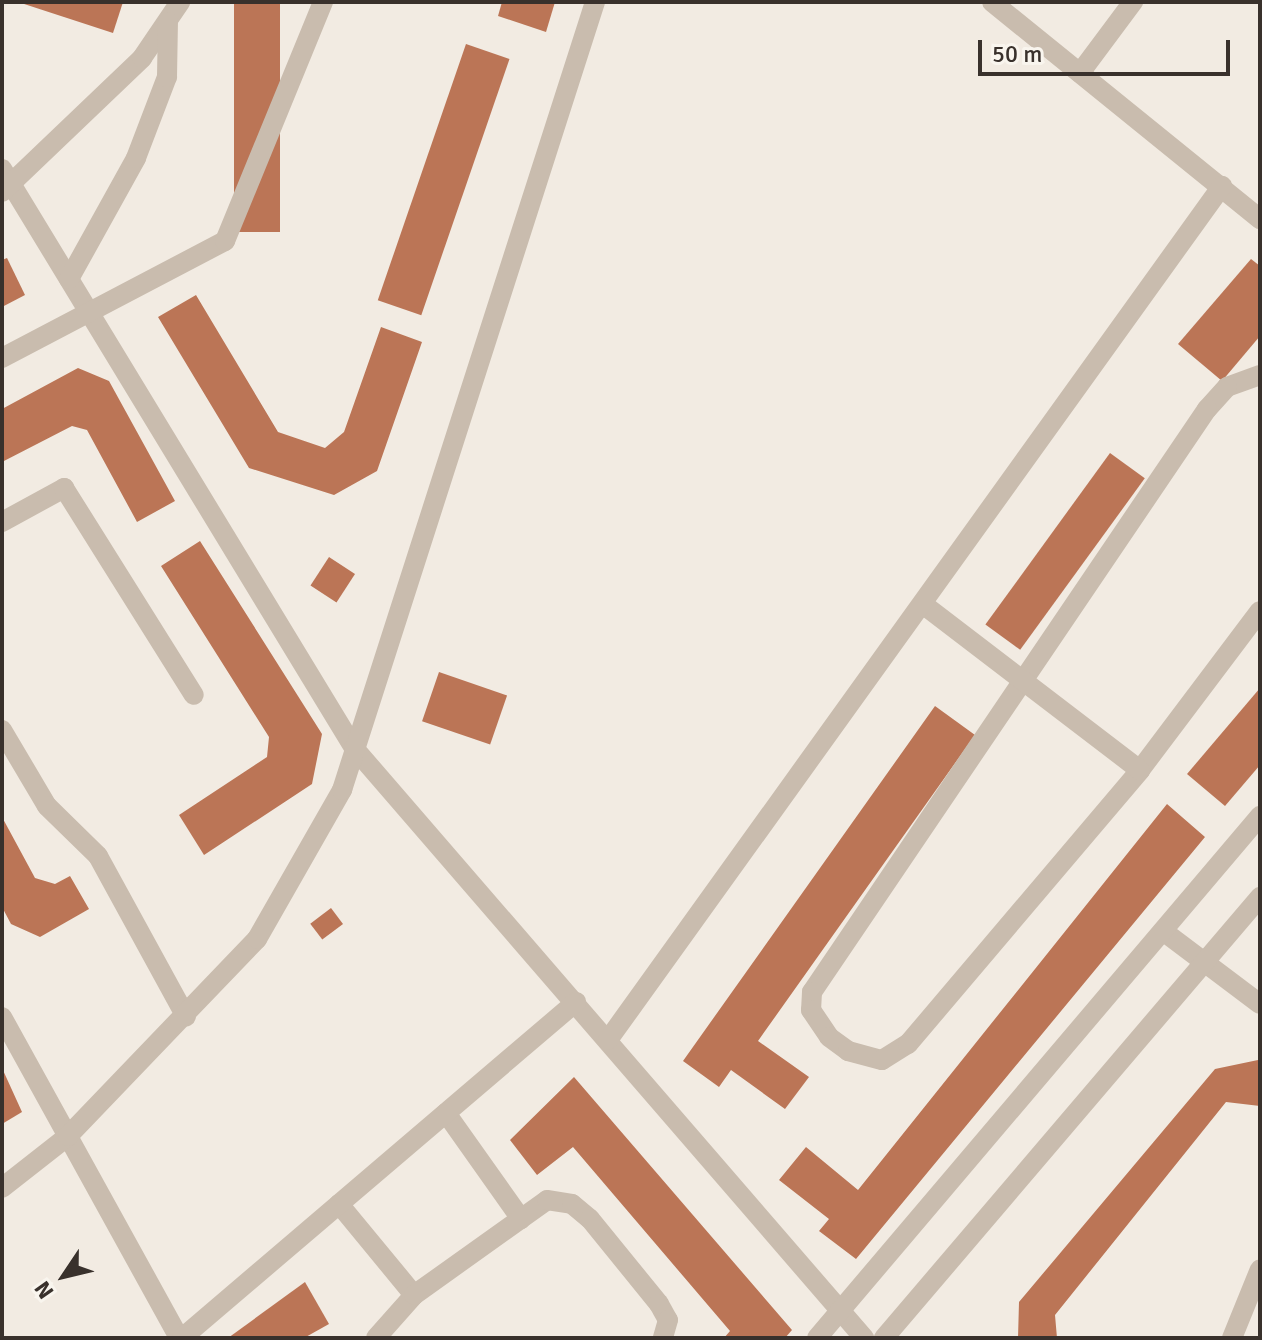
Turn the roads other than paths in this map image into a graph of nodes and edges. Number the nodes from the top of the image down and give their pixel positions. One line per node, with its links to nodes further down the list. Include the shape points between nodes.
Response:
1 (180, 2): 6 (street)
2 (323, 2): 12 (street, via 225,241)
3 (595, 2): 21 (street)
4 (992, 2): 7 (street)
5 (1133, 2): 7 (street)
6 (168, 22): 8 (street, via 142,58); 11 (street, via 167,77 136,158)
7 (1080, 73): 9 (street)
8 (5, 182): 11 (street)
9 (1222, 186): 10 (street); 16 (street)
10 (1260, 219)
11 (69, 279): 12 (street)
12 (90, 311): 13 (street); 21 (street)
13 (2, 358)
14 (1260, 375): 18 (street, via 1227,387 1207,409)
15 (2, 522): 19 (street, via 64,488)
16 (924, 605): 18 (street); 31 (street)
17 (1260, 611): 22 (street)
18 (1023, 681): 22 (street); 22 (street, via 812,992 811,1010 848,1051 882,1060 908,1044)
19 (194, 695)
20 (2, 730): 30 (street, via 47,806 98,856)
21 (354, 748): 27 (street); 30 (street, via 342,790 257,939)
22 (1140, 770)
23 (1260, 816): 25 (street)
24 (1260, 897): 26 (street)
25 (1163, 931): 26 (street); 39 (street)
26 (1204, 964): 28 (street); 45 (street)
27 (576, 1002): 31 (street); 32 (street)
28 (1260, 1004)
29 (2, 1017): 33 (street)
30 (186, 1017): 33 (street)
31 (608, 1040): 39 (street)
32 (446, 1113): 35 (street); 36 (street)
33 (68, 1136): 34 (street); 40 (street)
34 (2, 1188)
35 (339, 1204): 38 (street); 40 (street)
36 (521, 1219): 38 (street); 42 (street, via 547,1200 572,1204 590,1219 659,1304 668,1320)
37 (1260, 1269): 46 (street)
38 (414, 1295): 41 (street)
39 (837, 1314): 43 (street); 44 (street)
40 (180, 1338)
41 (376, 1338)
42 (663, 1338)
43 (817, 1338)
44 (864, 1338)
45 (884, 1338)
46 (1232, 1338)

